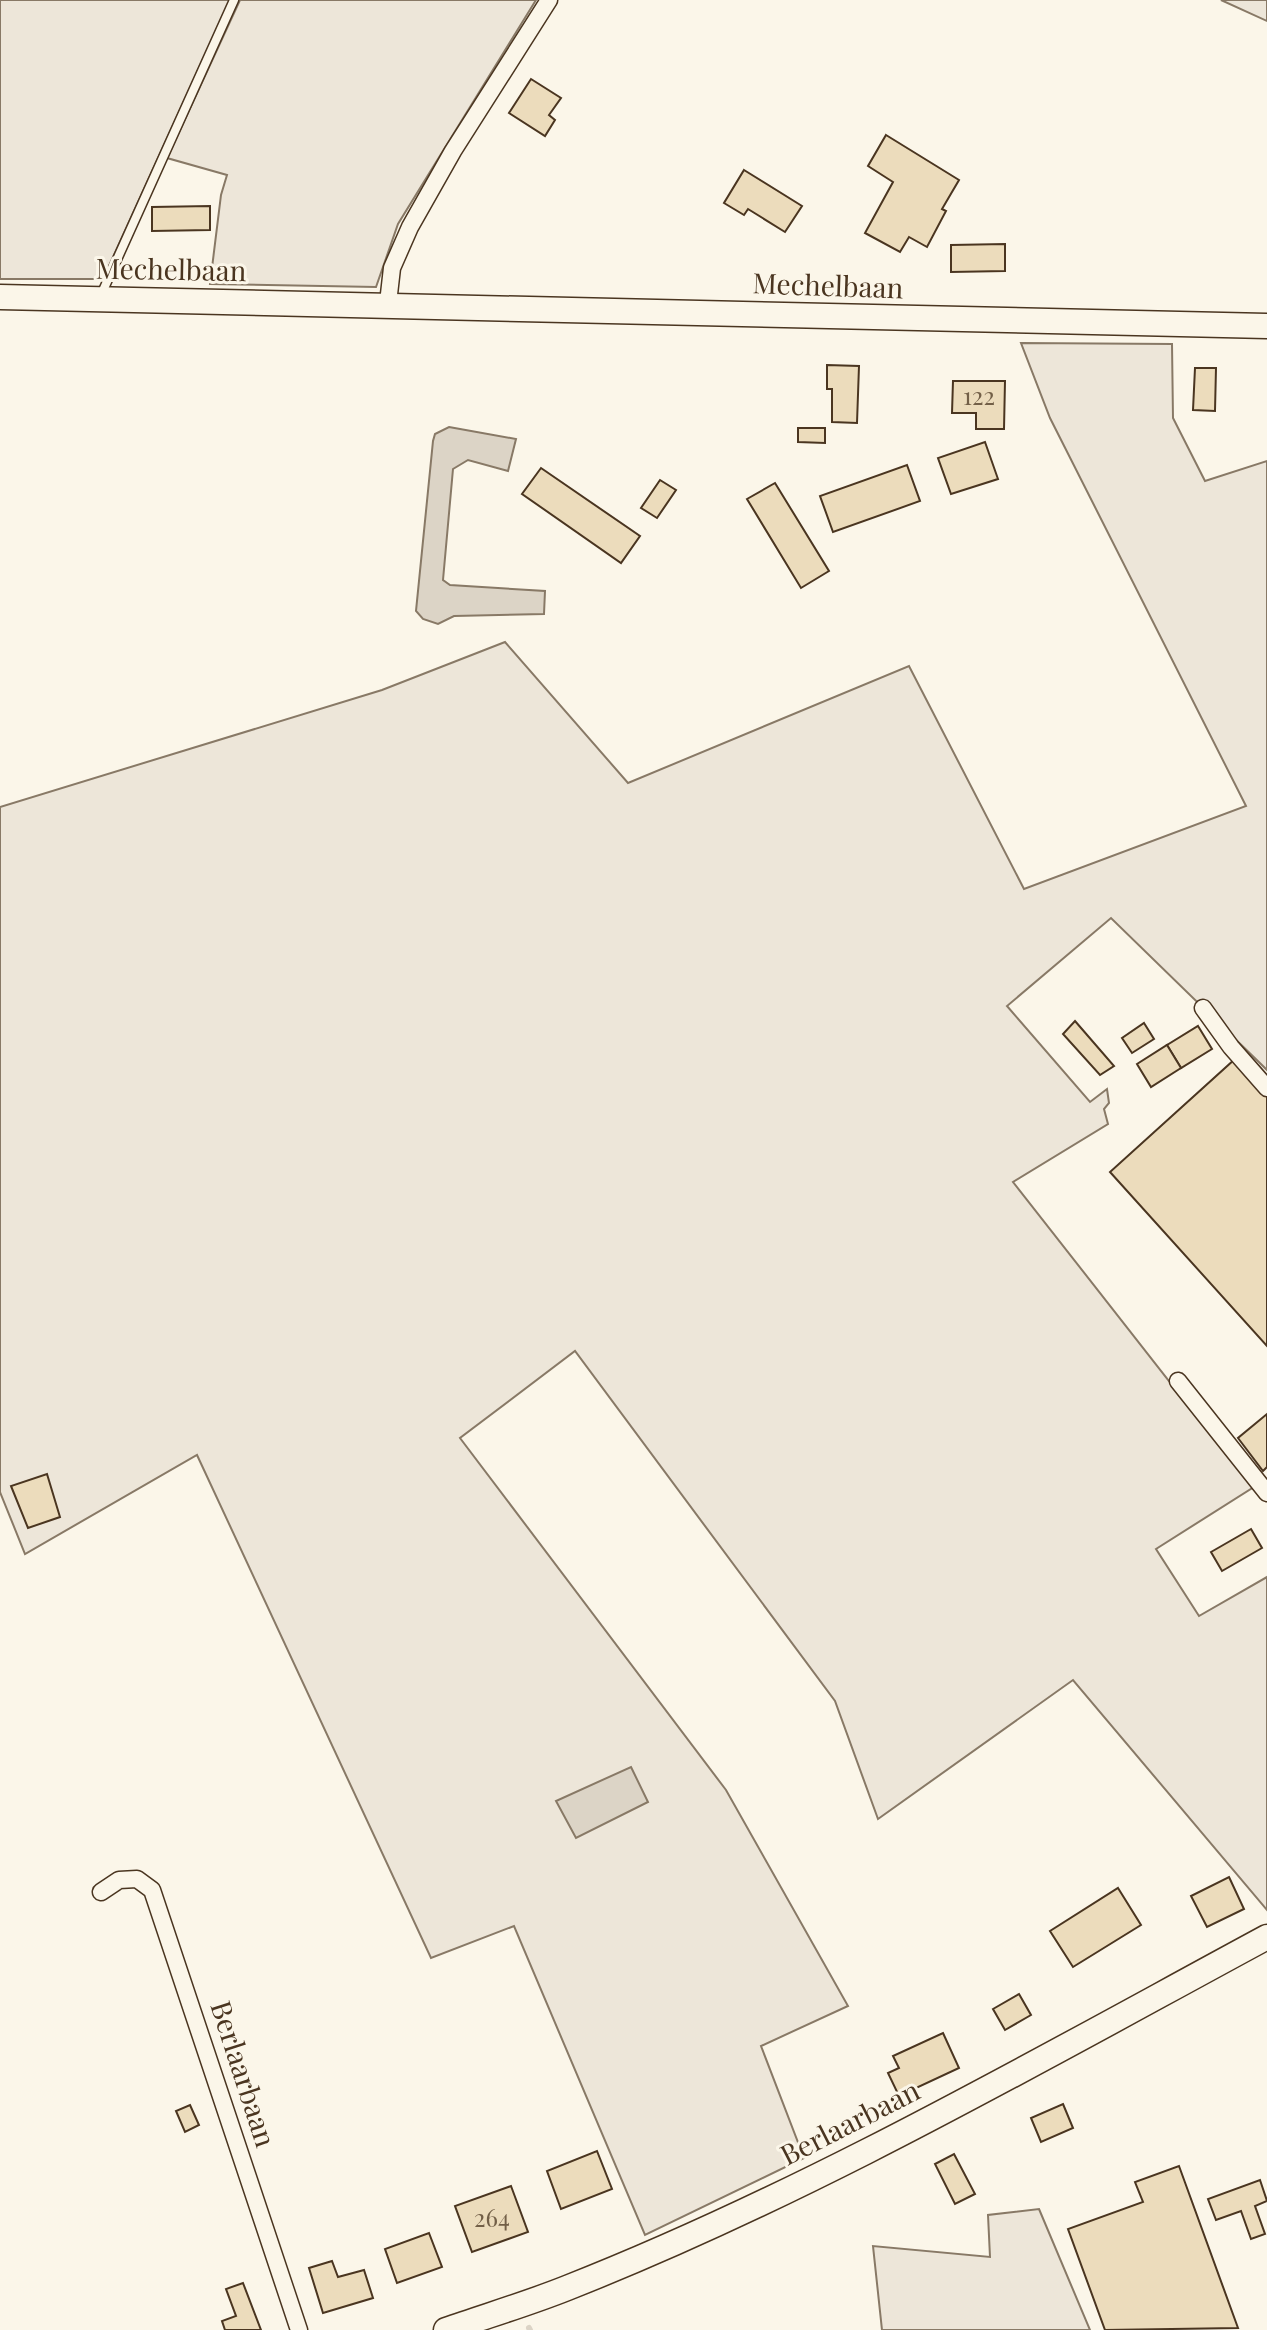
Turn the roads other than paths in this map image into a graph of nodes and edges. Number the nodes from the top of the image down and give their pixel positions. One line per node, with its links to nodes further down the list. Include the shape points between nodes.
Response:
1 (234, 0): 4 (lane)
2 (549, 0): 5 (street, via 410,227 392,268)
3 (0, 297): 4 (street, Mechelbaan)
4 (99, 299): 5 (street, Mechelbaan)
5 (388, 303): 6 (street, Mechelbaan)
6 (1267, 326)
7 (1203, 1008): 8 (street)
8 (1267, 1088)
9 (1178, 1381): 10 (street)
10 (1267, 1493)
11 (101, 1892): 13 (street, Berlaarbaan, via 119,1880 137,1879 152,1890)
12 (1267, 1937): 14 (street, Berlaarbaan, via 745,2211 566,2288)
13 (299, 2330)
14 (446, 2330)

